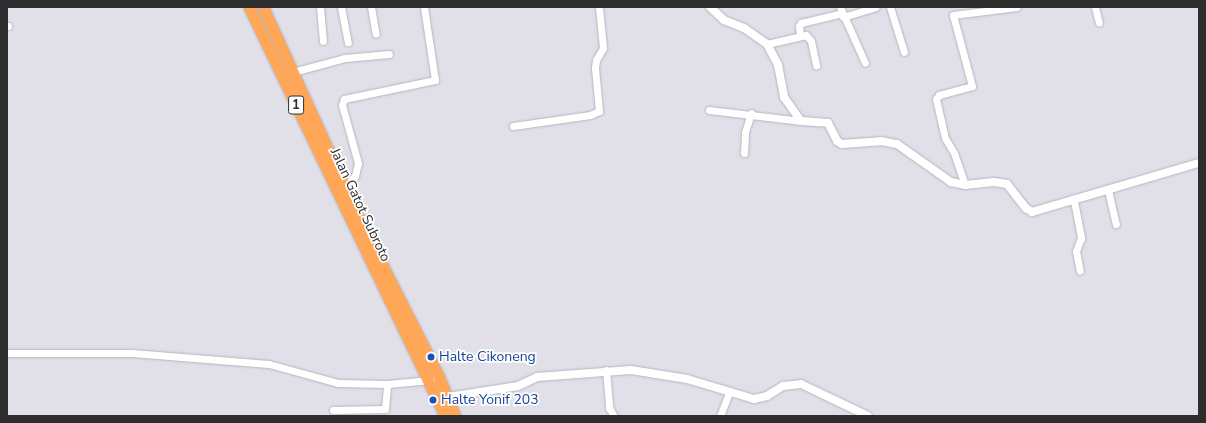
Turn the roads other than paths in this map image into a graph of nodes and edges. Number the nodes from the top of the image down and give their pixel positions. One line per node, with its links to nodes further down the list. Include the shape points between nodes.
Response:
1 (249, 7): 34 (highway, Jalan Gatot Subroto / 1)
2 (263, 7): 26 (highway, Jalan Gatot Subroto / 1)
3 (320, 7): 19 (street)
4 (341, 7): 20 (street)
5 (370, 7): 17 (street)
6 (424, 7): 34 (street, via 435,80 344,99 342,105 358,163 355,176)
7 (599, 7): 30 (street, via 603,48 596,60 595,68 599,111 590,115)
8 (710, 7): 21 (street, via 724,20 744,28)
9 (876, 7): 14 (street)
10 (890, 7): 22 (street)
11 (951, 7): 15 (street)
12 (1016, 7): 15 (street)
13 (1095, 7): 16 (street)
14 (842, 12): 18 (street, via 801,23); 24 (street)
15 (953, 15): 33 (street, via 972,86 939,95 936,99 945,138 954,153)
16 (1099, 23)
17 (376, 34)
18 (800, 35): 21 (street); 25 (street, via 809,37)
19 (323, 41)
20 (348, 42)
21 (767, 44): 29 (street, via 778,65 784,97)
22 (904, 52)
23 (389, 54): 26 (street, via 345,58)
24 (865, 63)
25 (816, 65)
26 (293, 72): 34 (highway, Jalan Gatot Subroto / 1)
27 (709, 110): 28 (street)
28 (751, 114): 29 (street); 31 (street, via 745,132)
29 (801, 121): 33 (street, via 828,123 837,141 842,144 881,141 897,144 951,182)
30 (513, 126)
31 (744, 153)
32 (1199, 163): 35 (street)
33 (965, 185): 36 (street, via 994,182 1007,184 1032,212)
34 (340, 189): 41 (highway, Jalan Gatot Subroto / 1)
35 (1108, 190): 36 (street); 37 (street)
36 (1074, 201): 38 (street, via 1081,238 1076,251)
37 (1116, 224)
38 (1080, 271)
39 (7, 352): 42 (street, via 132,353 269,364 326,381)
40 (606, 370): 43 (street, via 656,372); 44 (street, via 537,377 518,386); 48 (street, via 608,408)
41 (434, 379): 42 (street); 44 (highway, Jalan Gatot Subroto / 1)
42 (387, 384): 45 (street, via 385,409)
43 (729, 392): 49 (street); 50 (street, via 759,399 783,386 797,383)
44 (442, 398): 46 (highway, Jalan Gatot Subroto / 1); 47 (highway, Jalan Gatot Subroto / 1)
45 (333, 410)
46 (446, 416)
47 (455, 416)
48 (614, 416)
49 (720, 416)
50 (868, 416)

